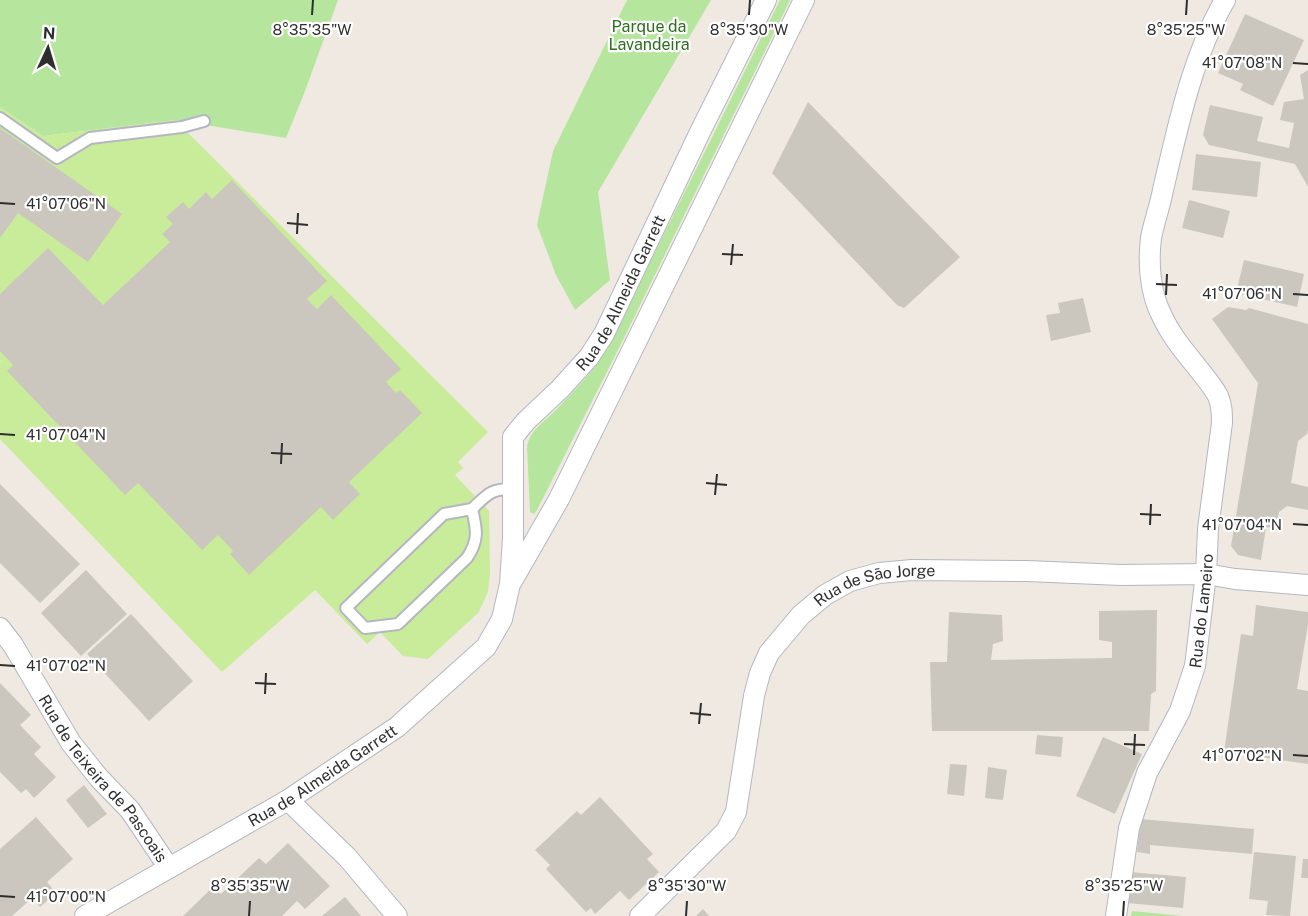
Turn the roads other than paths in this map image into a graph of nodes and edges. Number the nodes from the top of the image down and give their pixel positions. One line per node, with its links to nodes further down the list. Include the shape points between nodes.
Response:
1 (766, 0): 6 (street, Rua de Almeida Garrett, via 604,334 589,357 513,437)
2 (804, 0): 9 (street, Rua de Almeida Garrett, via 559,499)
3 (1225, 0): 8 (street, Rua do Lameiro, via 1204,45 1178,128 1151,238 1150,263 1160,313 1173,337 1210,383 1222,410)
4 (0, 118): 5 (lane, via 57,158 90,138 182,128)
5 (204, 121)
6 (513, 489): 7 (lane, via 491,492); 9 (street, Rua de Almeida Garrett)
7 (472, 509): 7 (lane, via 444,514 346,608 365,628 398,624 473,549 476,528)
8 (1206, 573): 10 (street, Rua de São Jorge); 16 (street, Rua de São Jorge, via 912,570 850,581 825,595 782,636 760,672 736,812 726,831); 17 (street, Rua do Lameiro, via 1195,666 1180,711 1147,773 1129,828)
9 (510, 584): 12 (street, Rua de Almeida Garrett, via 502,619 486,647 397,727)
10 (1308, 585)
11 (0, 628): 13 (street, Rua de Teixeira de Pascoais, via 71,743 130,810)
12 (288, 800): 13 (street, Rua de Almeida Garrett); 15 (street, via 347,857)
13 (169, 868): 14 (street, Rua de Almeida Garrett)
14 (85, 916)
15 (397, 916)
16 (640, 916)
17 (1116, 916)

